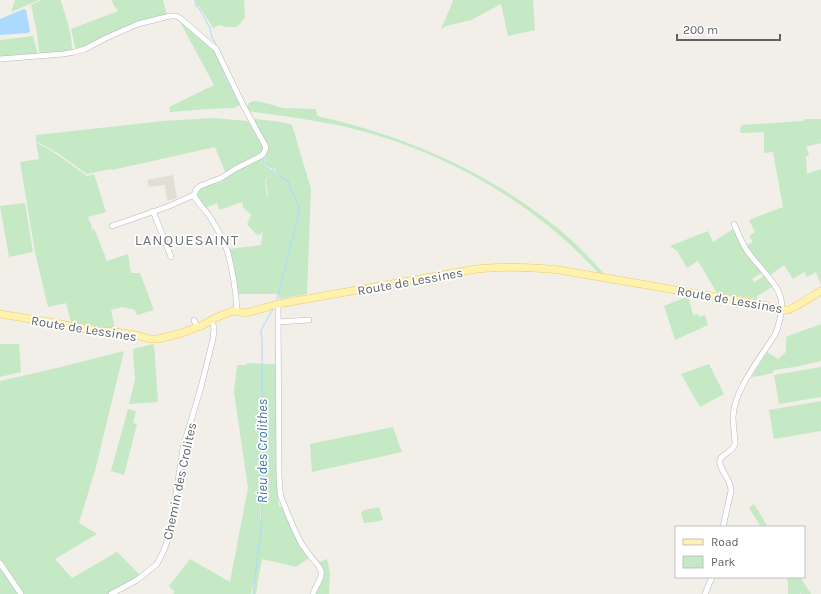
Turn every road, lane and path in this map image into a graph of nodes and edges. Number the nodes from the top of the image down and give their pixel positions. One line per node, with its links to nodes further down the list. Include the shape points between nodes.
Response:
1 (0, 59): 2 (street, via 75,52 138,24 170,16 180,18 216,49 266,147 261,156 235,168 221,178 200,186)
2 (194, 195): 3 (street); 10 (street, via 224,242)
3 (153, 211): 5 (street); 6 (street)
4 (734, 224): 9 (street, via 747,250 775,287 781,298)
5 (112, 226)
6 (171, 257)
7 (821, 291): 9 (main road, Route de Lessines, via 792,308)
8 (278, 304): 9 (main road, Route de Lessines, via 476,269 534,267); 10 (main road, Route de Lessines, via 246,313); 14 (street)
9 (781, 309): 15 (street, via 776,333 743,384 734,408 735,447 720,460 731,491)
10 (237, 311): 13 (main road, Route de Lessines)
11 (0, 314): 13 (main road, Route de Lessines, via 150,339 182,333 196,324)
12 (309, 320): 14 (street)
13 (212, 321): 19 (street, Chemin des Crolites, via 212,346 183,448 170,533 164,550 158,564 137,580)
14 (278, 322): 20 (street, via 280,491 296,534 321,571)
15 (723, 526)
16 (0, 563): 18 (street)
17 (712, 578): 21 (street)
18 (21, 594)
19 (111, 594)
20 (313, 594)
21 (705, 594)

